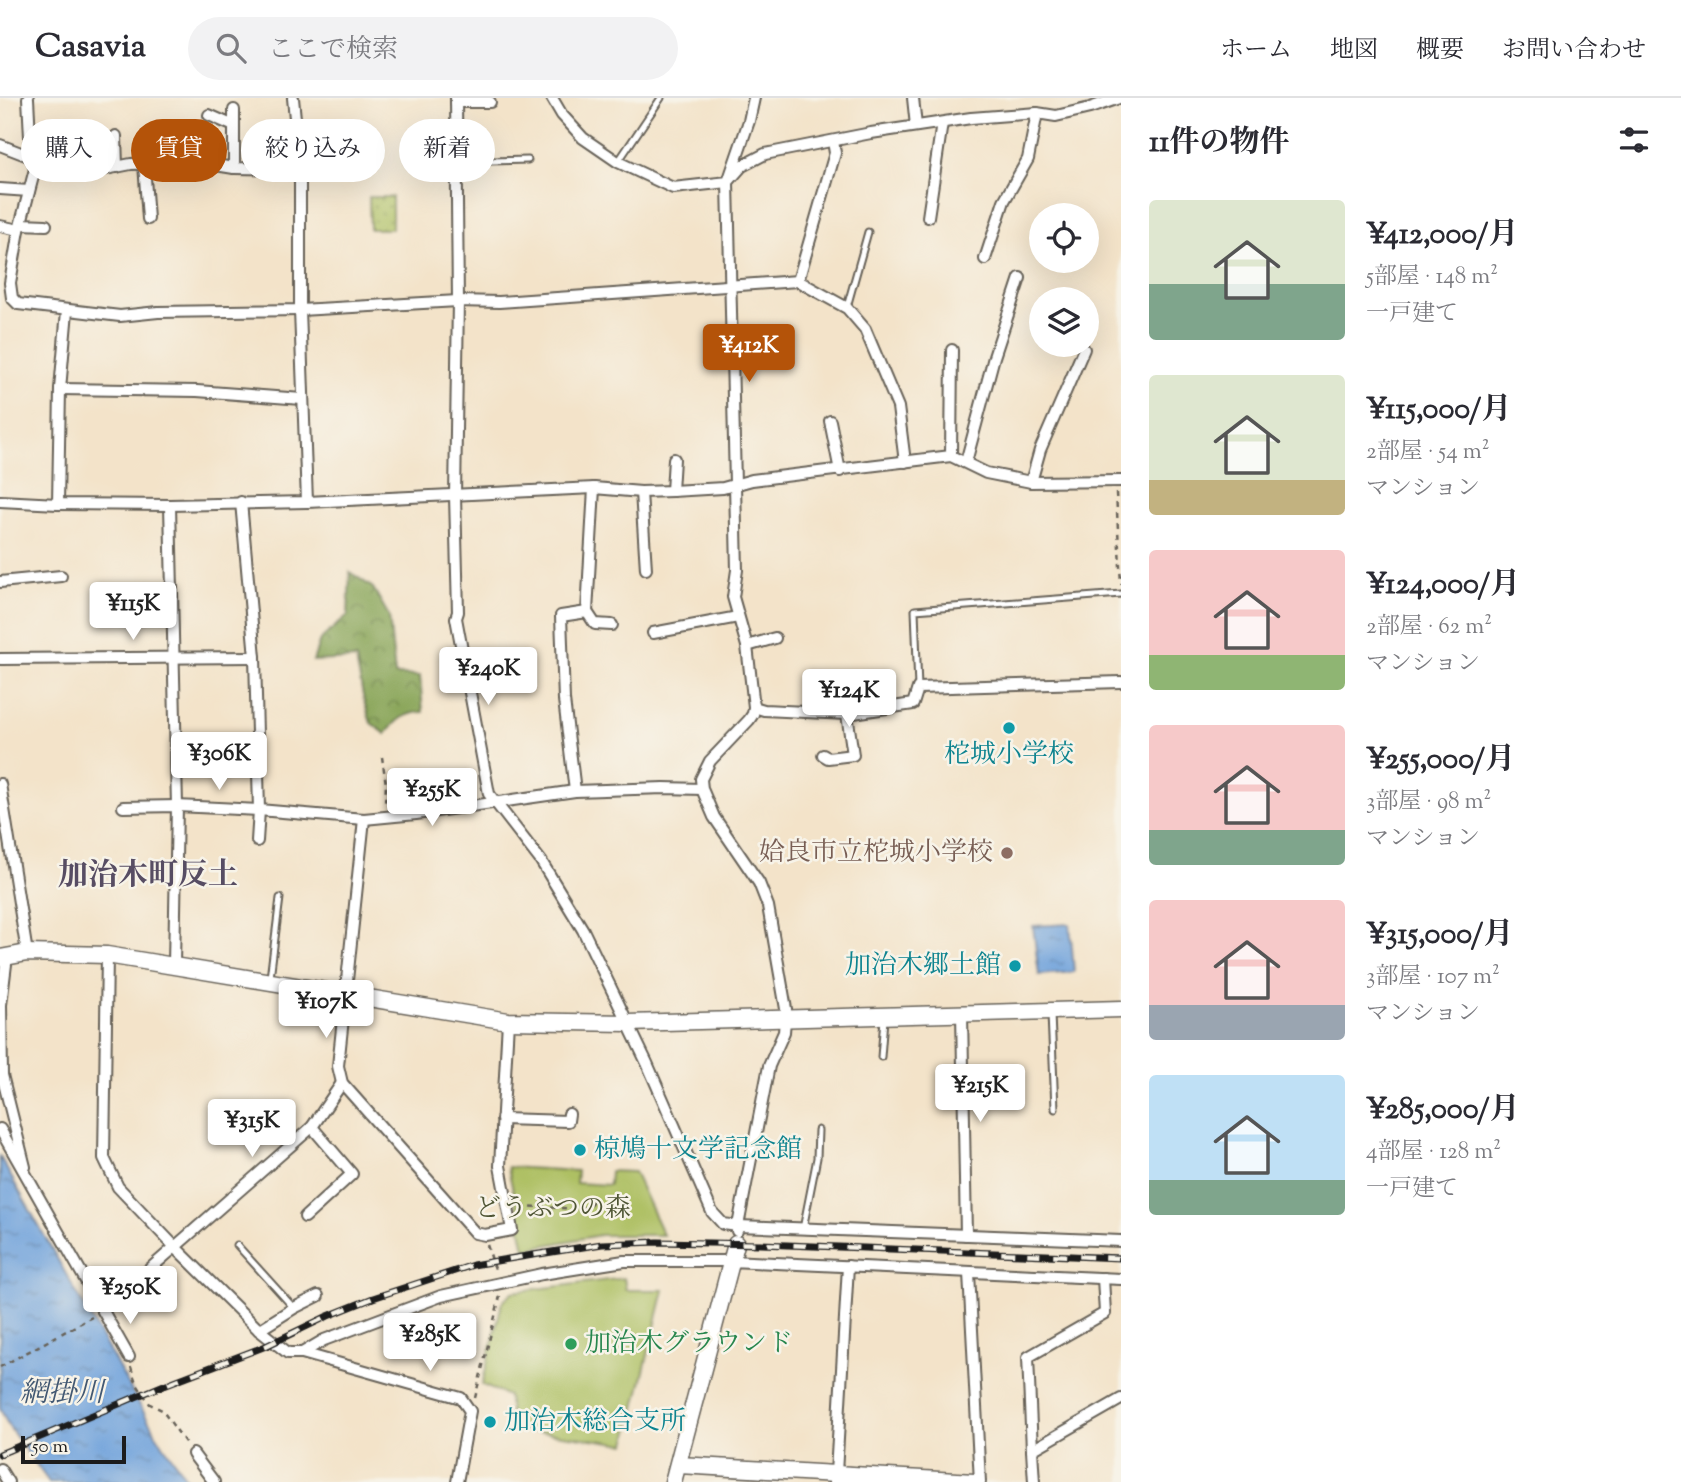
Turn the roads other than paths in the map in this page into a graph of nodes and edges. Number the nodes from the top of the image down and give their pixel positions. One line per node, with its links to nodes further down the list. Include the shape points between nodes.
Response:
1 (28, 98): 13 (street)
2 (293, 98): 14 (street)
3 (552, 98): 24 (street, via 583,138)
4 (661, 98): 24 (lane)
5 (754, 98): 30 (street)
6 (913, 98): 18 (street)
7 (1119, 98): 11 (street, via 1056,116)
8 (456, 100): 9 (street); 15 (street)
9 (491, 103)
10 (234, 110): 17 (street)
11 (1037, 113): 16 (street); 43 (street, via 1027,159 1004,201)
12 (209, 115): 17 (street)
13 (29, 119)
14 (295, 119)
15 (456, 119)
16 (942, 123): 18 (street); 37 (street)
17 (234, 126): 28 (street)
18 (916, 126): 19 (street)
19 (833, 141): 30 (street, via 765,154 742,166); 45 (street, via 835,153)
20 (0, 145): 21 (street)
21 (21, 153)
22 (528, 160): 23 (lane)
23 (495, 161)
24 (618, 162): 30 (street, via 673,188)
25 (131, 165): 26 (street)
26 (117, 167)
27 (227, 167): 28 (street)
28 (234, 168): 29 (street)
29 (241, 168)
30 (728, 181): 46 (street)
31 (31, 182): 36 (street)
32 (146, 182): 38 (street)
33 (300, 182): 49 (street)
34 (457, 182): 47 (street)
35 (0, 188): 36 (street)
36 (29, 191): 41 (street)
37 (928, 217)
38 (148, 219)
39 (46, 225): 41 (street)
40 (0, 226): 41 (street)
41 (20, 227): 50 (street, via 10,283 12,298 18,304)
42 (869, 232): 48 (lane)
43 (985, 260)
44 (1020, 278): 59 (street, via 993,357)
45 (798, 281): 46 (street); 48 (street)
46 (732, 285): 47 (street); 63 (street)
47 (458, 301): 49 (street); 67 (street)
48 (847, 308): 58 (street, via 865,329 889,382 898,407)
49 (300, 310): 50 (street, via 120,316); 54 (street)
50 (67, 311): 53 (street)
51 (952, 350): 56 (street)
52 (1081, 357): 62 (street)
53 (61, 389): 54 (street, via 197,391); 71 (street)
54 (302, 399): 70 (street)
55 (830, 421): 60 (street)
56 (951, 456): 58 (street); 59 (street)
57 (674, 459): 65 (street)
58 (905, 462): 60 (street)
59 (966, 462): 62 (street, via 986,473)
60 (840, 471): 63 (street)
61 (1119, 481): 62 (street)
62 (1031, 482)
63 (735, 484): 65 (street); 78 (street, via 737,570 733,597)
64 (594, 488): 66 (street); 67 (street); 77 (street)
65 (673, 491): 66 (street)
66 (641, 492): 73 (street)
67 (456, 496): 70 (street); 94 (street, via 456,618 489,794)
68 (0, 501): 71 (street)
69 (242, 502): 70 (street); 72 (street); 84 (street)
70 (307, 502)
71 (58, 504): 72 (street)
72 (170, 505): 83 (street)
73 (646, 569)
74 (61, 576): 75 (street)
75 (0, 583)
76 (1121, 594): 87 (lane, via 915,610)
77 (587, 612): 79 (street, via 595,624); 93 (street, via 561,617 564,700)
78 (738, 617): 80 (street); 82 (street)
79 (612, 625)
80 (653, 633)
81 (775, 638): 82 (street)
82 (747, 646): 88 (street)
83 (174, 657): 84 (street); 85 (street); 95 (street)
84 (255, 657): 97 (street)
85 (0, 659)
86 (1121, 682): 87 (street)
87 (918, 688): 89 (street, via 913,704)
88 (754, 707): 89 (street); 92 (street, via 753,714 710,761 701,779)
89 (847, 714): 90 (street, via 853,755)
90 (823, 755)
91 (0, 784): 98 (street)
92 (702, 789): 93 (street); 114 (street, via 768,906)
93 (575, 791): 94 (street)
94 (497, 803): 99 (street); 116 (street, via 541,861 583,930)
95 (177, 806): 96 (street); 97 (street); 107 (street)
96 (123, 807)
97 (259, 810): 99 (street); 100 (street)
98 (3, 818): 101 (street)
99 (364, 819): 109 (street)
100 (257, 841)
101 (12, 864): 102 (street); 104 (street)
102 (0, 868)
103 (280, 898): 108 (lane)
104 (27, 953): 105 (street); 106 (street)
105 (107, 954): 107 (street); 133 (street, via 104,1158 118,1187)
106 (4, 957): 125 (street, via 2,1075)
107 (174, 964): 108 (street)
108 (270, 981): 109 (street)
109 (347, 995): 115 (street); 118 (street, via 338,1066)
110 (1121, 1009): 111 (street)
111 (1051, 1011): 112 (street); 119 (lane)
112 (962, 1013): 113 (street); 129 (street)
113 (884, 1016): 114 (street); 117 (lane)
114 (786, 1020): 116 (street); 127 (street, via 769,1066)
115 (508, 1021): 116 (street); 121 (street)
116 (628, 1023): 127 (street, via 712,1212 723,1224)
117 (880, 1057)
118 (342, 1083): 121 (street, via 475,1233 485,1236 512,1230 500,1166); 122 (street)
119 (1055, 1108)
120 (569, 1114): 121 (street, via 568,1121)
121 (502, 1119)
122 (312, 1127): 126 (street, via 352,1174); 133 (street)
123 (0, 1129): 125 (street)
124 (818, 1130): 128 (lane)
125 (29, 1182): 141 (street)
126 (305, 1217)
127 (738, 1226): 128 (street); 131 (street)
128 (803, 1229): 129 (street)
129 (966, 1235): 130 (street)
130 (1121, 1241)
131 (736, 1244): 134 (street)
132 (237, 1245): 140 (lane)
133 (174, 1247): 141 (street); 142 (street)
134 (730, 1261): 135 (street); 143 (street, via 624,1261 499,1283 441,1296 324,1340); 148 (street)
135 (848, 1266): 136 (street); 149 (street)
136 (969, 1273): 137 (street); 154 (street)
137 (1103, 1278): 138 (street); 146 (street, via 1105,1313 1028,1357)
138 (1121, 1279)
139 (318, 1296): 140 (street)
140 (294, 1308): 142 (street)
141 (101, 1311): 144 (street)
142 (259, 1331): 143 (street, via 288,1353)
143 (302, 1353): 151 (street, via 461,1398 470,1411)
144 (129, 1357)
145 (1121, 1403): 146 (street)
146 (1032, 1450): 155 (street)
147 (193, 1454): 150 (street)
148 (679, 1465): 149 (street); 152 (street)
149 (835, 1478): 153 (street)
150 (214, 1482)
151 (457, 1482)
152 (673, 1482)
153 (974, 1482)
154 (980, 1482)
155 (1034, 1482)

